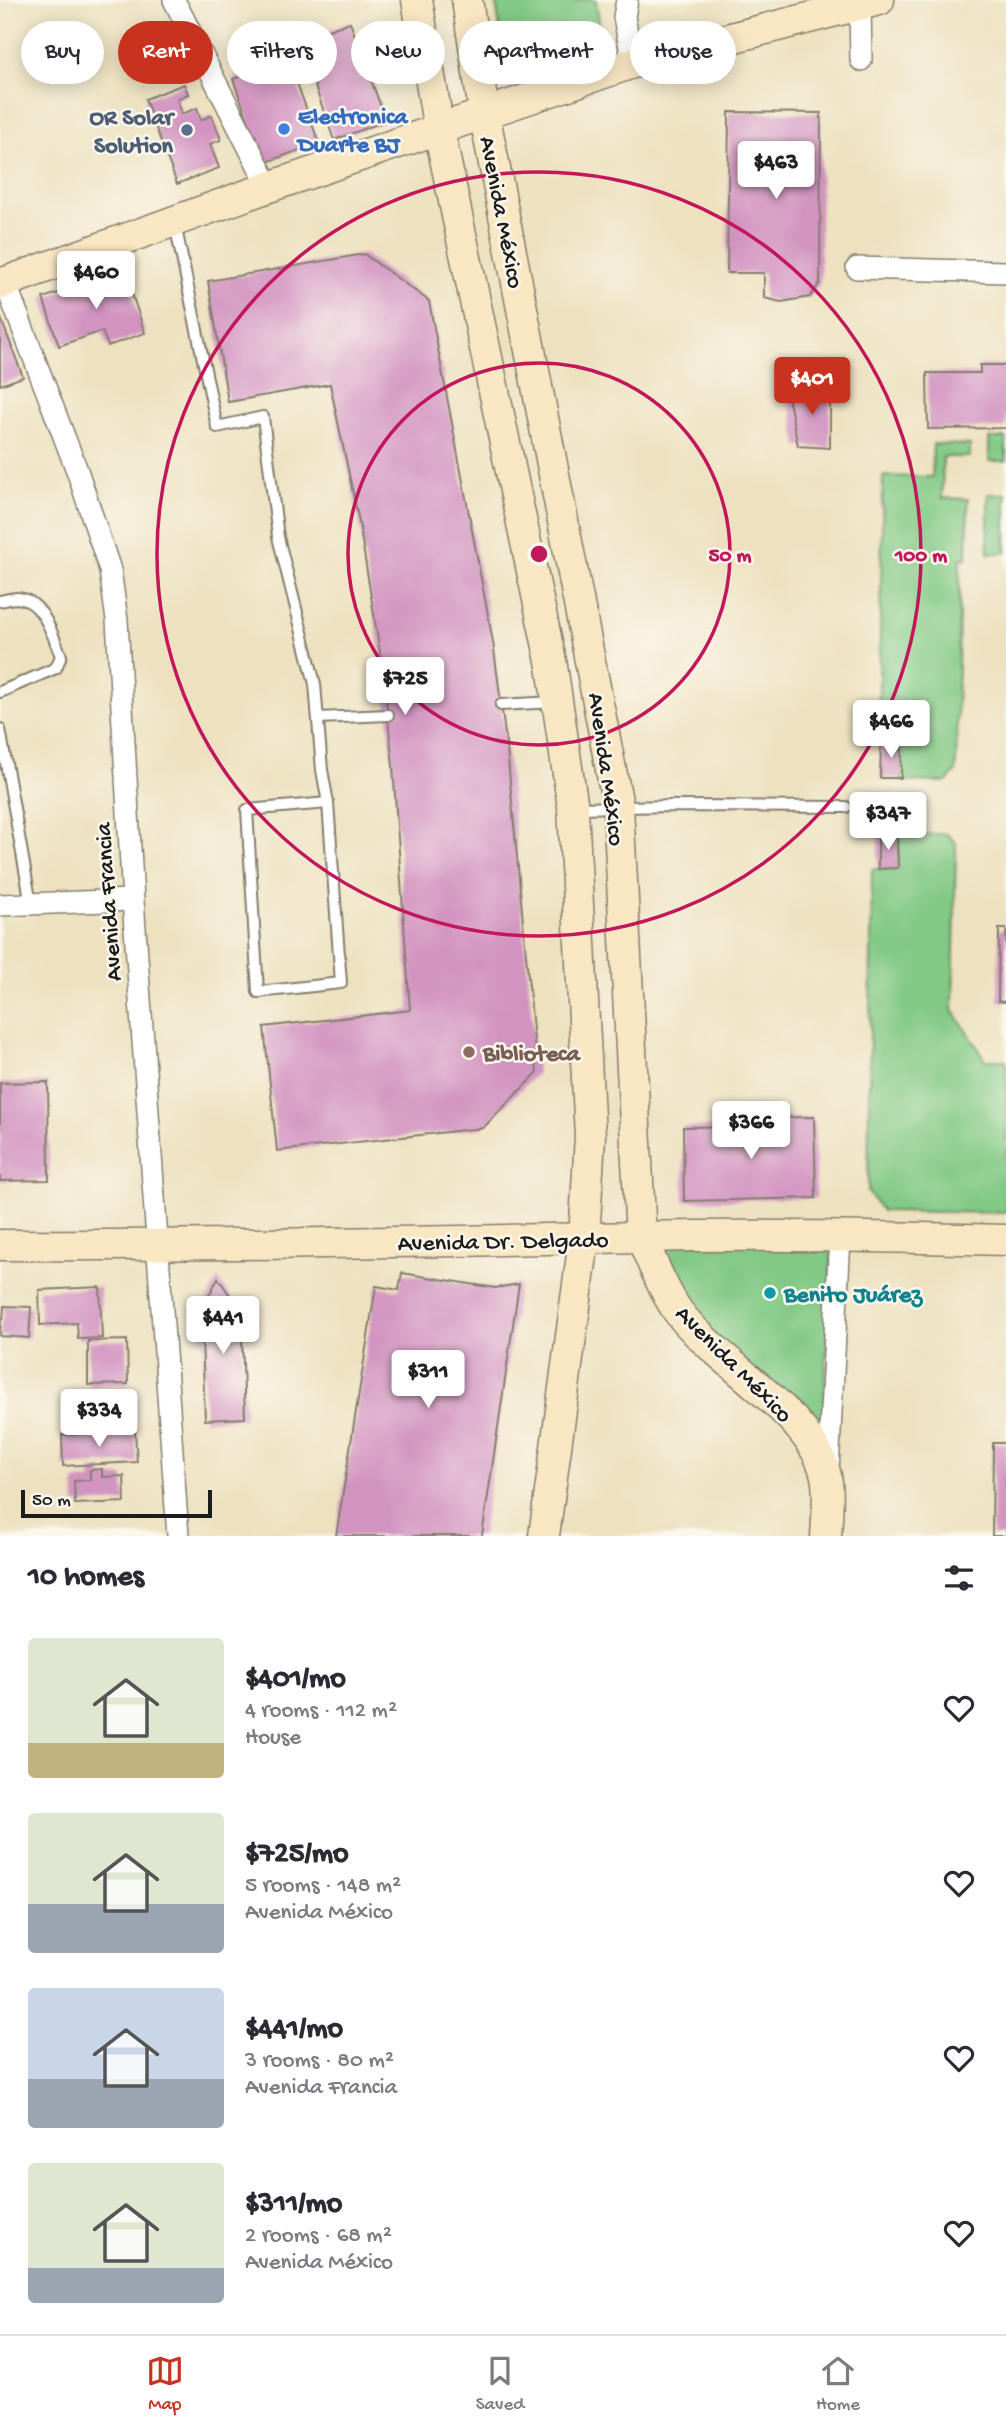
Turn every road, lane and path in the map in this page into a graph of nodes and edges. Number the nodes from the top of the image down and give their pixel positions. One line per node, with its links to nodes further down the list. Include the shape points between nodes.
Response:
1 (174, 0): 12 (street)
2 (417, 0): 11 (main road, Avenida México)
3 (467, 0): 10 (main road, Avenida México)
4 (627, 0): 7 (street, via 624,16)
5 (867, 2): 6 (main road); 8 (street)
6 (736, 36)
7 (630, 47)
8 (861, 60)
9 (630, 64): 10 (main road)
10 (484, 112): 11 (main road); 25 (main road, Avenida México)
11 (439, 130): 12 (main road); 19 (main road, Avenida México)
12 (269, 187): 13 (main road)
13 (175, 221): 16 (main road); 22 (lane, via 217,427 263,417 278,537)
14 (857, 268): 15 (street)
15 (1006, 272)
16 (2, 283): 28 (street, Avenida Francia, via 78,474 110,570 117,620)
17 (0, 601): 18 (lane, via 19,598 35,605 61,656 56,668)
18 (0, 692)
19 (557, 702): 20 (lane); 27 (main road, Avenida México)
20 (501, 705)
21 (388, 715): 22 (lane)
22 (318, 718): 24 (lane)
23 (0, 729): 29 (lane)
24 (328, 803): 24 (lane, via 341,983 258,992 247,810)
25 (618, 806): 26 (lane); 27 (lane); 31 (main road, Avenida México)
26 (846, 807)
27 (573, 808): 33 (main road, Avenida México, via 590,1136)
28 (133, 900): 29 (street); 36 (street, Avenida Francia)
29 (31, 904): 30 (street)
30 (0, 905)
31 (641, 1237): 32 (main road, Avenida Dr. Delgado); 33 (main road, Avenida Dr. Delgado); 37 (main road, Avenida México, via 677,1310 791,1417 814,1444)
32 (841, 1237): 34 (main road, Avenida Dr. Delgado); 37 (street)
33 (584, 1240): 36 (main road, Avenida Dr. Delgado); 39 (main road, Avenida México)
34 (1006, 1240)
35 (0, 1245): 36 (main road, Avenida Dr. Delgado)
36 (157, 1245): 38 (street, Avenida Francia)
37 (827, 1480): 40 (main road)
38 (178, 1536)
39 (544, 1536)
40 (826, 1536)

